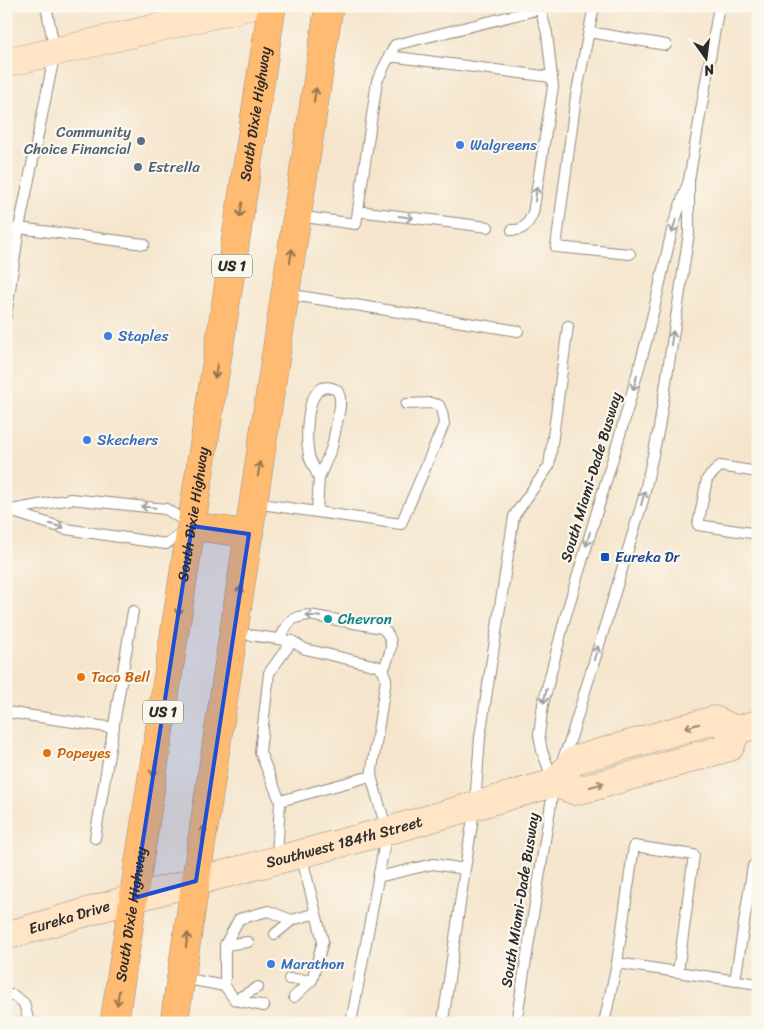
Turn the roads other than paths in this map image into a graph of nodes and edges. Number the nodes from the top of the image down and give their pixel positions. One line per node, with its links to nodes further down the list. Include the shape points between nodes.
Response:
1 (46, 6): 10 (lane)
2 (250, 6): 10 (main road)
3 (272, 6): 33 (highway, South Dixie Highway / US 1, one-way to 33)
4 (329, 6): 16 (highway, one-way to 4)
5 (594, 6): 8 (lane)
6 (719, 6): 14 (lane, South Miami-Dade Busway)
7 (540, 8): 11 (lane, via 395,45); 13 (lane, via 547,33)
8 (589, 32): 9 (lane); 22 (lane, via 576,96 556,248)
9 (666, 45)
10 (55, 52): 12 (main road); 18 (lane)
11 (389, 56): 13 (lane); 15 (lane, via 377,81)
12 (6, 63)
13 (552, 82): 20 (lane, one-way to 13, via 524,228 533,213)
14 (689, 180): 45 (lane, South Miami-Dade Busway, one-way to 14, via 570,741 643,500 659,428 689,233); 45 (lane, South Miami-Dade Busway, one-way to 45, via 673,226 628,410 565,618 545,696 539,735)
15 (358, 211): 16 (lane, via 356,224); 17 (lane, one-way to 17)
16 (297, 216): 23 (highway, one-way to 16)
17 (488, 227)
18 (19, 228): 19 (lane); 21 (lane); 24 (lane)
19 (6, 229)
20 (512, 230)
21 (144, 244)
22 (630, 254)
23 (285, 294): 26 (lane); 30 (highway, one-way to 23)
24 (6, 316)
25 (568, 326): 47 (lane, via 548,466 514,516 480,737)
26 (518, 331)
27 (406, 404): 32 (lane, via 431,403 439,406 444,424 401,524)
28 (758, 472): 35 (lane, via 720,466 707,479 698,525)
29 (319, 478): 29 (lane, via 332,447 340,407 337,390 329,387 322,388 313,397 309,410 310,456); 32 (lane)
30 (253, 503): 32 (lane); 34 (highway)
31 (8, 511): 33 (lane, one-way to 31, via 166,509 71,499); 33 (lane, one-way to 33, via 66,529 166,544)
32 (316, 512)
33 (192, 526): 34 (highway); 55 (highway, South Dixie Highway / US 1, one-way to 55)
34 (249, 534): 37 (highway, one-way to 34)
35 (758, 534)
36 (133, 611): 43 (lane)
37 (234, 633): 38 (lane); 54 (highway, one-way to 37)
38 (280, 639): 39 (lane); 40 (lane, one-way to 38, via 392,646 390,635 382,628 309,615 288,622)
39 (292, 641): 40 (lane, via 305,649 377,666); 46 (lane, via 269,673 260,752)
40 (383, 671): 44 (lane, via 386,679)
41 (6, 712): 43 (lane)
42 (747, 727): 45 (main road, via 714,720 576,760)
43 (114, 728): 49 (lane)
44 (371, 776): 46 (lane); 48 (lane)
45 (554, 783): 47 (main road, Southwest 184th Street); 80 (lane, South Miami-Dade Busway)
46 (280, 801): 50 (lane)
47 (475, 805): 48 (main road, Southwest 184th Street); 52 (lane)
48 (387, 831): 50 (main road, Southwest 184th Street); 53 (lane)
49 (96, 838)
50 (289, 857): 54 (main road, Southwest 184th Street); 56 (lane)
51 (758, 866): 67 (lane, via 753,866)
52 (465, 869): 53 (lane, via 433,864); 75 (lane)
53 (378, 877): 79 (lane)
54 (196, 881): 55 (main road, Southwest 184th Street); 64 (highway, one-way to 54)
55 (134, 898): 59 (main road, Eureka Drive); 77 (highway, South Dixie Highway / US 1, one-way to 77)
56 (316, 913): 57 (lane); 66 (lane, via 323,941)
57 (292, 920): 58 (lane); 61 (lane, via 268,911 239,919)
58 (275, 934)
59 (6, 936)
60 (248, 942): 61 (lane)
61 (225, 945): 69 (lane)
62 (617, 963): 63 (lane); 63 (lane, via 634,846 694,856); 81 (lane)
63 (678, 972): 67 (lane)
64 (181, 978): 69 (lane); 78 (highway)
65 (289, 979): 66 (lane)
66 (312, 980): 72 (lane)
67 (735, 981): 68 (lane)
68 (758, 984)
69 (225, 986): 73 (lane)
70 (258, 987): 73 (lane)
71 (6, 997): 76 (lane, via 13,995 24,1003)
72 (294, 997)
73 (235, 1000): 74 (lane)
74 (264, 1006)
75 (442, 1021)
76 (29, 1023)
77 (114, 1023)
78 (174, 1023)
79 (351, 1023)
80 (516, 1023)
81 (604, 1023)

